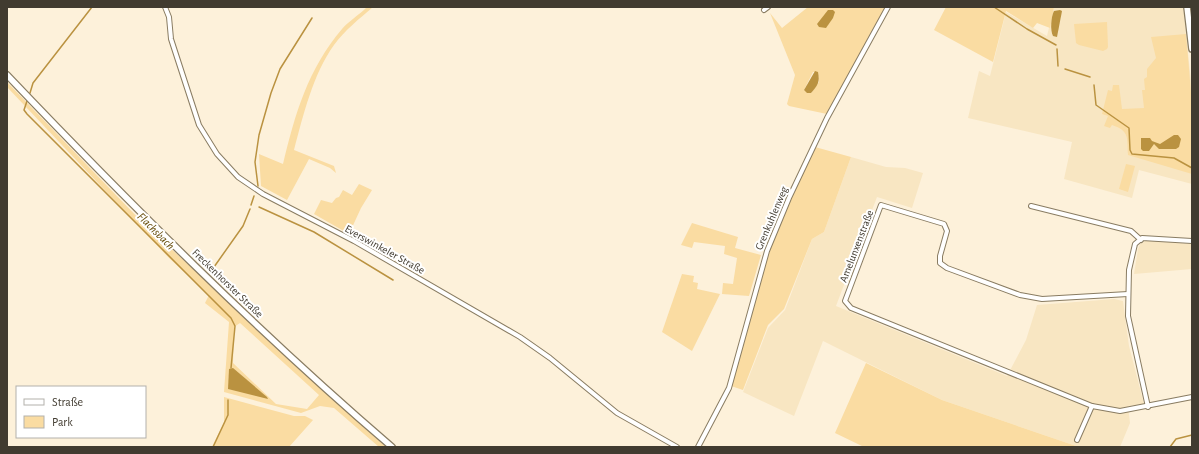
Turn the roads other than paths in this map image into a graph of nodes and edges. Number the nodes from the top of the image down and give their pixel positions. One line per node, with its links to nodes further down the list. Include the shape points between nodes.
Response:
1 (165, 7): 16 (street, Everswinkeler Straße, via 169,17 171,39 199,125 217,154 238,177 263,194 354,241 520,337 617,412)
2 (888, 7): 17 (street, Grenkuhlenweg, via 826,118 789,198 767,251 729,388)
3 (1187, 7): 4 (main road)
4 (1190, 13): 5 (main road)
5 (1192, 49)
6 (7, 75): 15 (main road, Freckenhorster Straße, via 191,262)
7 (1031, 206): 8 (street, via 1131,231)
8 (1141, 240): 9 (street, via 1142,238); 10 (street, via 1135,244 1129,270)
9 (1192, 241)
10 (1128, 294): 12 (street, Amelunxenstraße, via 1042,299 1020,295 943,266 939,260 947,232 944,224 881,205 846,296 846,304 851,308); 13 (street, via 1128,316)
11 (1192, 397): 13 (street, Amelunxenstraße)
12 (1092, 406): 13 (street, Amelunxenstraße, via 1120,411); 14 (street)
13 (1148, 407)
14 (1077, 440)
15 (392, 447)
16 (677, 447)
17 (698, 447)

